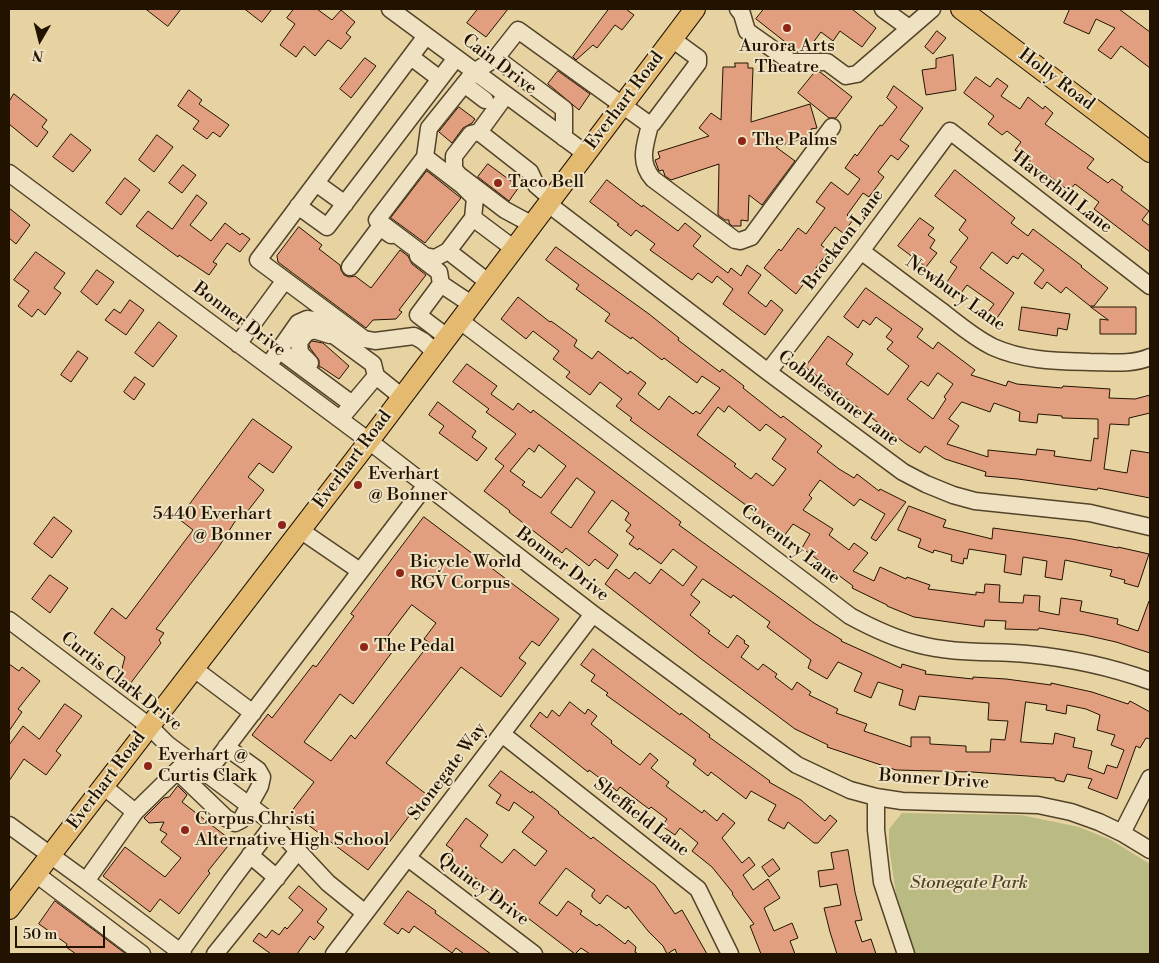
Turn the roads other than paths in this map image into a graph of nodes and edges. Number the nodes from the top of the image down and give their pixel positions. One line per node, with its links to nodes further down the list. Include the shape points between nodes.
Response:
1 (390, 9): 8 (street, Cain Drive)
2 (695, 9): 9 (main road, Everhart Road)
3 (738, 9): 7 (street, via 747,31 791,62 827,62 846,76 857,74)
4 (883, 9): 7 (street)
5 (932, 9): 7 (street)
6 (961, 9): 23 (main road, Holly Road)
7 (909, 28)
8 (426, 36): 10 (street); 11 (street, Cain Drive)
9 (672, 39): 17 (main road, Everhart Road); 18 (street, via 698,58 698,63)
10 (411, 57): 14 (street); 27 (street)
11 (456, 58): 13 (street, Cain Drive); 14 (street)
12 (496, 58): 13 (street); 17 (street, via 518,30); 22 (street, via 564,109)
13 (469, 78): 15 (street, Cain Drive); 16 (street); 25 (street, via 429,128)
14 (440, 79): 29 (street)
15 (506, 95): 21 (street); 22 (street, Cain Drive)
16 (485, 100)
17 (622, 105): 18 (street); 24 (main road, Everhart Road)
18 (650, 125): 19 (street, via 643,160 647,173 740,241 750,237)
19 (832, 127)
20 (950, 131): 34 (street, Brockton Lane); 40 (street, Haverhill Lane)
21 (479, 132): 28 (street, Cobblestone Lane, via 530,172); 32 (street, via 471,134 454,156 454,169 505,210)
22 (564, 138): 24 (street, Cain Drive)
23 (1150, 152)
24 (585, 154): 28 (main road, Everhart Road)
25 (425, 157): 31 (street, via 474,198); 35 (street, via 376,220 425,256 435,258)
26 (9, 173): 44 (street, Bonner Drive)
27 (316, 183): 29 (street); 30 (street)
28 (549, 200): 32 (main road, Everhart Road); 49 (street, Cobblestone Lane)
29 (345, 204): 30 (street, via 327,227)
30 (298, 206): 37 (street, via 258,260)
31 (473, 218): 33 (street); 35 (street)
32 (531, 224): 33 (main road, Everhart Road)
33 (513, 248): 38 (main road, Everhart Road)
34 (861, 251): 47 (street, Newbury Lane, via 973,335 994,347 1017,355 1062,361 1122,362); 49 (street, Brockton Lane)
35 (448, 252): 38 (street)
36 (350, 268): 39 (street, via 380,227 439,272)
37 (285, 280): 44 (street); 45 (street, via 364,338 414,336)
38 (488, 282): 41 (main road, Everhart Road)
39 (441, 284): 41 (street); 45 (street, via 418,316)
40 (1150, 286)
41 (471, 304): 42 (main road, Everhart Road)
42 (459, 320): 45 (main road, Everhart Road); 63 (street, Coventry Lane, via 850,616 895,638 945,650 1028,654 1069,660)
43 (336, 337): 46 (street, via 307,319 298,323); 50 (street, via 372,364); 51 (street, via 314,330 306,333 299,342 299,349 314,367 329,378)
44 (238, 344): 48 (street, Bonner Drive)
45 (441, 344): 52 (main road, Everhart Road)
46 (279, 350): 48 (street); 51 (street)
47 (1150, 357)
48 (268, 366): 54 (street, Bonner Drive)
49 (768, 372): 57 (street, Cobblestone Lane, via 903,472 953,495 975,501 1090,513)
50 (376, 376): 52 (street); 53 (street)
51 (338, 394): 53 (street)
52 (402, 397): 55 (main road, Everhart Road)
53 (352, 404): 54 (street)
54 (340, 420): 55 (street, Bonner Drive)
55 (368, 441): 56 (street, Bonner Drive); 58 (main road, Everhart Road)
56 (426, 485): 59 (street); 60 (street, Bonner Drive)
57 (1150, 527)
58 (300, 530): 59 (street); 62 (main road, Everhart Road)
59 (360, 572): 64 (street)
60 (593, 614): 66 (street, Stonegate Way); 72 (street, Bonner Drive, via 797,764 850,790)
61 (9, 620): 65 (street, Curtis Clark Drive)
62 (193, 668): 64 (street); 65 (main road, Everhart Road)
63 (1150, 681)
64 (253, 713): 67 (street)
65 (149, 726): 68 (street, Curtis Clark Drive); 71 (main road, Everhart Road)
66 (502, 734): 82 (street, Stonegate Way); 93 (street, Sheffield Lane, via 698,889)
67 (226, 747): 69 (street); 73 (street, via 258,770 262,777)
68 (182, 766): 69 (street, Curtis Clark Drive); 73 (street, via 226,818 235,823 241,820); 74 (street)
69 (206, 774): 73 (street, Curtis Clark Drive)
70 (1150, 778): 77 (street)
71 (103, 786): 74 (street); 80 (main road, Everhart Road)
72 (876, 797): 77 (street, Bonner Drive, via 902,801 1038,805 1071,812); 94 (street, via 882,882)
73 (249, 806): 76 (street, Curtis Clark Drive)
74 (135, 812): 85 (street)
75 (9, 825): 80 (street)
76 (273, 825): 79 (street, Curtis Clark Drive); 81 (street)
77 (1122, 833): 78 (street, Bonner Drive)
78 (1150, 850)
79 (298, 851): 84 (street); 87 (street, Curtis Clark Drive, via 328,883)
80 (51, 855): 83 (main road, Everhart Road); 85 (street)
81 (250, 855): 84 (street); 89 (street)
82 (408, 858): 87 (street, Stonegate Way); 92 (street, Quincy Drive)
83 (36, 874): 86 (main road, Everhart Road); 88 (street)
84 (277, 878): 90 (street)
85 (86, 882): 89 (street)
86 (12, 896)
87 (365, 913): 91 (street, Stonegate Way)
88 (142, 954)
89 (180, 954)
90 (215, 954)
91 (334, 954)
92 (534, 954)
93 (730, 954)
94 (906, 954)

